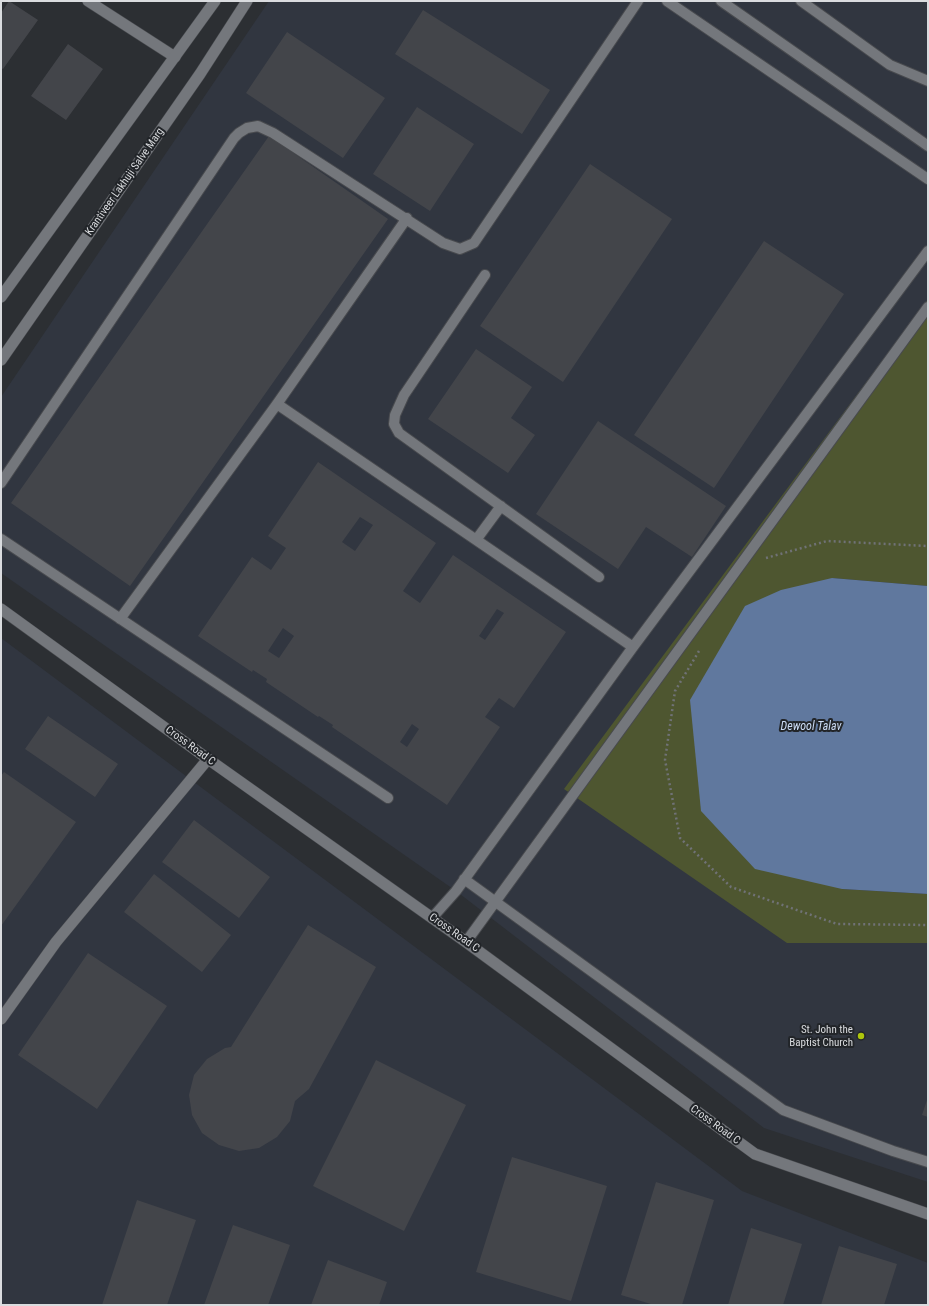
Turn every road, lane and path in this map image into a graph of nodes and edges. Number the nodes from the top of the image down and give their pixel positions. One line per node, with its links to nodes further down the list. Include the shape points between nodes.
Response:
1 (88, 1): 8 (main road)
2 (215, 1): 8 (main road)
3 (247, 1): 17 (main road, Krantiveer Lakhuji Salve Marg, via 200,74)
4 (638, 1): 12 (lane, via 474,243 460,249 443,243)
5 (667, 1): 11 (lane)
6 (721, 1): 10 (lane)
7 (801, 1): 9 (lane, via 890,65)
8 (175, 57): 15 (main road)
9 (928, 81)
10 (928, 146)
11 (928, 180)
12 (407, 218): 18 (lane); 19 (lane, via 273,133 258,126 239,133)
13 (928, 251): 29 (lane)
14 (485, 275): 20 (lane, via 404,395 394,424 399,433)
15 (1, 297)
16 (928, 307): 33 (lane)
17 (1, 360)
18 (277, 404): 22 (lane); 27 (lane)
19 (1, 483)
20 (501, 506): 22 (lane); 25 (lane)
21 (1, 539): 27 (lane)
22 (476, 540): 29 (lane)
23 (928, 546): 24 (path, via 828,541)
24 (760, 559)
25 (599, 577)
26 (1, 609): 30 (main road, Cross Road C)
27 (120, 619): 31 (lane)
28 (703, 646): 35 (path, via 675,691 665,760 680,838 731,887 837,924)
29 (633, 647): 32 (lane)
30 (208, 759): 34 (main road, Cross Road C); 37 (main road, via 56,942)
31 (388, 798)
32 (464, 879): 33 (lane); 34 (lane)
33 (496, 902): 36 (lane); 38 (lane, via 783,1110)
34 (432, 918): 36 (main road, Cross Road C)
35 (928, 925)
36 (466, 942): 39 (main road, Cross Road C, via 754,1154)
37 (1, 1019)
38 (928, 1162)
39 (928, 1214)

